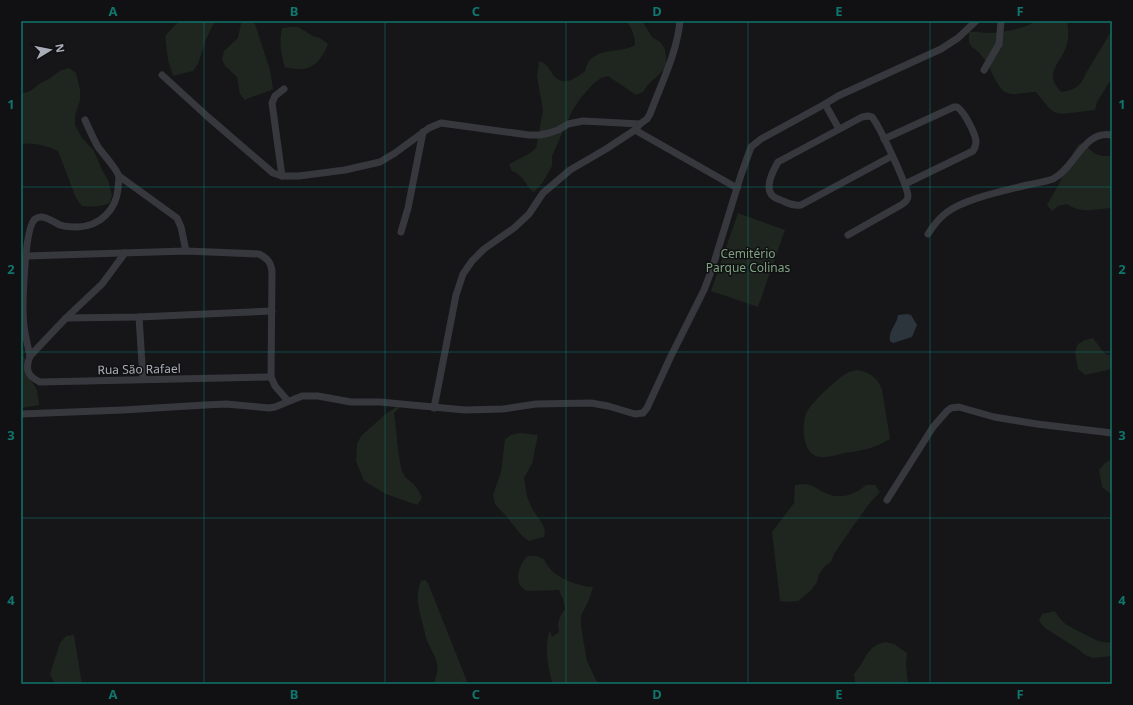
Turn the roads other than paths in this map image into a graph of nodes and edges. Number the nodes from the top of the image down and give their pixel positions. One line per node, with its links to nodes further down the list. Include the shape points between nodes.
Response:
1 (680, 21): 9 (street, via 668,68 650,114)
2 (976, 21): 7 (street, via 958,38 941,49 838,96)
3 (1001, 21): 4 (street, via 999,44)
4 (984, 70)
5 (162, 75): 16 (street, via 273,173)
6 (284, 90): 16 (street, via 275,96 272,103)
7 (826, 104): 10 (street); 18 (street, via 756,142 747,158)
8 (85, 120): 15 (street, via 92,136)
9 (637, 127): 11 (street, via 583,121 540,135 529,135 441,123); 18 (street); 32 (street, via 570,170 543,193 529,214 514,228 484,248 463,274 456,295)
10 (839, 129): 13 (street, via 868,116 875,121); 14 (street, via 778,162 773,170 769,188 774,198 792,205 801,205)
11 (423, 132): 16 (street, via 380,162 345,170); 19 (street)
12 (1112, 135): 20 (street, via 1094,137 1054,178 959,206 934,223)
13 (884, 139): 14 (street); 17 (street, via 954,107 964,112 976,143 973,151)
14 (892, 156): 17 (street)
15 (119, 176): 22 (street, via 177,218); 24 (street, via 115,202 102,220 88,226 71,227 47,218 37,218 31,225)
16 (282, 176)
17 (905, 184): 21 (street, via 908,194 906,202)
18 (737, 188): 32 (street, via 704,290 643,413 635,414 591,403 536,404 479,410)
19 (401, 232)
20 (928, 234)
21 (848, 235)
22 (186, 251): 23 (street); 25 (street, via 259,254 265,257 271,264 272,271)
23 (125, 253): 24 (street); 26 (street, via 102,284)
24 (26, 256): 28 (street, via 23,315)
25 (272, 311): 27 (street); 29 (street)
26 (66, 318): 27 (street); 28 (street)
27 (139, 318): 30 (street)
28 (30, 356): 30 (street, Rua São Rafael, via 29,374 40,382)
29 (271, 377): 30 (street, Rua São Rafael); 31 (street)
30 (143, 379)
31 (288, 401): 32 (street, via 302,396 318,396 351,402 380,402); 33 (street, via 269,408 205,404)
32 (434, 408)
33 (21, 414)
34 (1112, 433): 35 (street, via 1038,424 994,417 959,407 951,408 933,427)
35 (886, 500)

